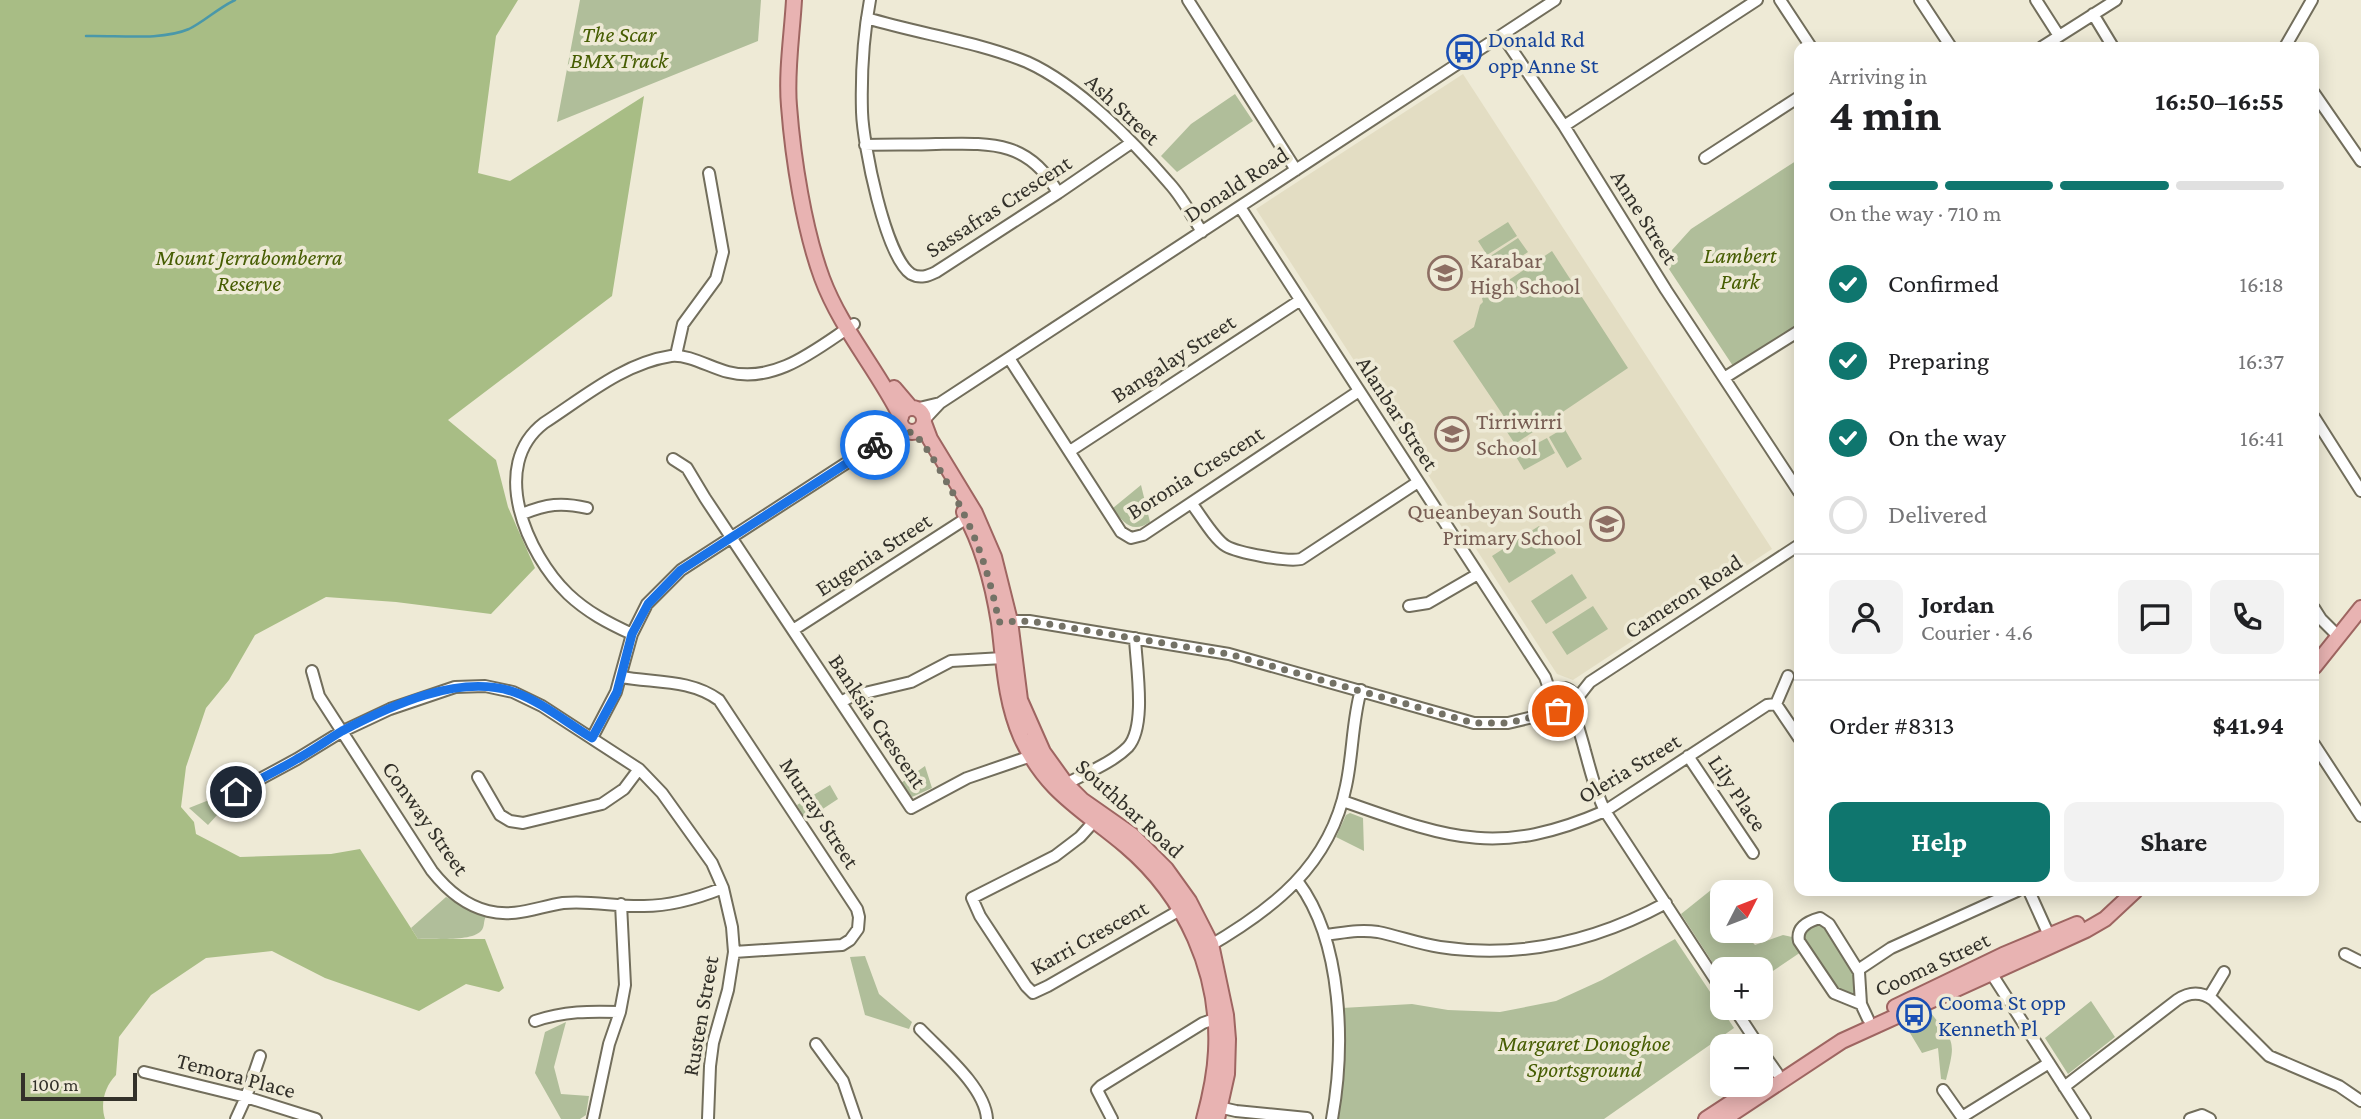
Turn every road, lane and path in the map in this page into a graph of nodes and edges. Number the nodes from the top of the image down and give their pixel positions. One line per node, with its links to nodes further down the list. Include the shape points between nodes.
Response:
1 (794, 0): 33 (main road, Southbar Road, via 789,105 803,204)
2 (870, 0): 12 (street, Sassafras Crescent)
3 (1555, 0): 13 (street, Donald Road)
4 (1757, 0): 22 (street)
5 (1780, 0): 15 (street)
6 (1920, 0): 16 (street)
7 (2036, 0): 14 (street)
8 (2116, 0): 11 (street)
9 (2312, 0): 19 (street)
10 (1192, 1): 27 (street)
11 (2093, 14): 14 (street); 18 (street)
12 (867, 18): 23 (street, Ash Street, via 1027,62 1084,97); 24 (street, Sassafras Crescent, via 861,72)
13 (1502, 35): 22 (street, Anne Street); 27 (street, Donald Road)
14 (2059, 36): 17 (street)
15 (1808, 42)
16 (1948, 42)
17 (2050, 42)
18 (2110, 42)
19 (2288, 42)
20 (1794, 100): 25 (street)
21 (2319, 100): 26 (street)
22 (1563, 126): 37 (street, Anne Street)
23 (1131, 143): 29 (street, Sassafras Crescent); 31 (street, Ash Street, via 1171,184)
24 (865, 145): 29 (street, via 1004,146 1038,165); 29 (street, Sassafras Crescent, via 890,237 903,265 919,277 936,272)
25 (1705, 158)
26 (2361, 161)
27 (1296, 170): 30 (street, Donald Road)
28 (709, 173): 35 (street, via 723,252 716,279 683,324)
29 (1058, 193)
30 (1240, 207): 31 (street, Donald Road); 32 (street, Alanbar Street)
31 (1202, 232): 36 (street, Donald Road)
32 (1299, 301): 38 (street, Alanbar Street); 41 (street, Bangalay Street)
33 (850, 326): 35 (street, via 808,356 779,369 752,374); 39 (main road, Southbar Road)
34 (1794, 334): 37 (street)
35 (676, 355): 48 (street, via 632,368 536,430 524,446 516,478)
36 (1009, 358): 39 (street, Donald Road); 41 (street, Boronia Crescent)
37 (1724, 378): 44 (street, Anne Street)
38 (1359, 391): 43 (street, Alanbar Street); 46 (street, Boronia Crescent)
39 (912, 420): 49 (main road, Southbar Road); 50 (street, Donald Road)
40 (2319, 425): 45 (street)
41 (1070, 451): 46 (street, Boronia Crescent, via 1121,532 1131,538)
42 (673, 458): 50 (street, Banksia Crescent, via 687,468)
43 (1418, 482): 46 (street, via 1293,561 1226,546); 52 (street, Alanbar Street)
44 (1794, 484)
45 (2361, 491)
46 (1191, 503)
47 (586, 508): 48 (street, via 565,503)
48 (522, 514): 58 (street, via 540,559 556,581 603,621)
49 (971, 515): 56 (main road, Southbar Road); 57 (street, Eugenia Street)
50 (732, 538): 57 (street, Banksia Crescent); 58 (street, Donald Road, via 664,586)
51 (1794, 548): 68 (street, Cameron Road)
52 (1478, 574): 53 (street, via 1438,598); 67 (street, Alanbar Street)
53 (1409, 607)
54 (2360, 607): 59 (main road)
55 (2319, 614): 59 (street)
56 (1004, 621): 60 (street); 62 (main road, Southbar Road); 82 (main road, Southbar Road)
57 (793, 630): 72 (street, Banksia Crescent)
58 (632, 634): 66 (street, Donald Road)
59 (2336, 634): 61 (main road); 63 (main road)
60 (1135, 638): 70 (street, via 1229,654); 86 (street, via 1139,712 1135,735 1121,753)
61 (2319, 651)
62 (1003, 658): 72 (street, via 951,661 906,684); 82 (main road, Southbar Road, via 1014,719)
63 (2319, 660)
64 (312, 671): 79 (street, Conway Street, via 319,696)
65 (1788, 676): 74 (street)
66 (621, 677): 80 (street, Donald Road); 106 (street, Murray Street, via 687,684 719,700 857,909 858,929 842,945)
67 (1545, 677): 69 (street, Alanbar Street); 71 (street, Alanbar Street)
68 (1590, 682): 69 (street, Cameron Road); 73 (street, Cameron Road)
69 (1564, 689): 71 (street, via 1556,691); 73 (street, via 1573,694)
70 (1361, 690): 76 (street, via 1474,723 1508,723); 88 (street)
71 (1552, 699): 75 (street); 76 (street)
72 (841, 702): 82 (street, Banksia Crescent, via 911,808 958,782)
73 (1574, 704): 75 (street); 77 (street)
74 (1776, 704): 78 (street); 83 (street, Oleria Street, via 1767,705)
75 (1560, 711): 76 (street); 77 (street)
76 (1536, 716)
77 (1576, 727): 89 (street)
78 (1794, 731)
79 (341, 732): 80 (street, Rusten Street, via 421,697 455,687 485,686 532,701); 87 (street, Rusten Street); 100 (street, Conway Street, via 432,871 462,900 486,911 511,914 561,904)
80 (592, 738): 84 (street, Rusten Street)
81 (2319, 752): 90 (street)
82 (1037, 754): 86 (main road, Southbar Road); 91 (main road, Southbar Road, via 1057,791)
83 (1688, 756): 89 (street, Oleria Street); 92 (street, Lily Place)
84 (639, 769): 85 (street, via 624,789 603,804 523,823 500,815); 94 (street, Rusten Street, via 694,836)
85 (478, 777)
86 (1066, 784): 91 (main road, Southbar Road)
87 (236, 792)
88 (1343, 801): 89 (street, Oleria Street, via 1421,829 1501,840 1538,835); 93 (street)
89 (1605, 811): 99 (street)
90 (2360, 813)
91 (1098, 817): 101 (main road, Southbar Road, via 1166,887); 101 (street, Karri Crescent, via 1055,856 972,898 1033,993); 105 (main road, Southbar Road, via 1140,843 1166,869 1189,901)
92 (1753, 853)
93 (1298, 881): 102 (street); 105 (street, via 1269,907)
94 (723, 888): 100 (street, Conway Street, via 675,902); 106 (street, Rusten Street)
95 (2006, 896): 109 (street, via 1891,948)
96 (2031, 896): 103 (street)
97 (2120, 896): 103 (main road, Cooma Street, via 2099,914)
98 (2129, 896): 103 (main road, Cooma Street, via 2097,925)
99 (1666, 903): 102 (street, via 1597,933 1542,948 1470,951 1377,932); 110 (street)
100 (621, 904): 116 (street, via 625,985)
101 (1180, 910): 105 (main road, Southbar Road)
102 (1325, 935): 143 (street, via 1339,1024)
103 (2051, 940): 104 (main road, Cooma Street); 112 (main road, Cooma Street)
104 (2028, 945): 112 (main road); 113 (main road, Cooma Street)
105 (1206, 947): 117 (main road, Southbar Road, via 1210,983)
106 (734, 952): 139 (street, Rusten Street, via 713,1043)
107 (2345, 954): 108 (street)
108 (2361, 962)
109 (1858, 970): 115 (street); 115 (street, via 1826,921 1817,919 1800,930 1800,943 1830,988)
110 (1710, 971)
111 (2224, 972): 114 (street)
112 (1990, 973): 113 (main road, via 1978,970); 119 (main road, Cooma Street); 123 (street)
113 (1946, 981): 119 (main road, Cooma Street)
114 (2209, 997): 128 (street, via 2196,993 2182,996); 132 (street, via 2269,1056 2339,1086)
115 (1861, 1004): 119 (street)
116 (620, 1012): 118 (street, via 578,1011); 138 (street)
117 (1221, 1017): 133 (main road, Southbar Road, via 1227,1065); 142 (street, via 1203,1023 1101,1086 1097,1090)
118 (535, 1021)
119 (1870, 1023): 126 (main road, Cooma Street, via 1831,1037)
120 (920, 1029): 141 (street, via 979,1092)
121 (816, 1044): 140 (street, via 843,1081)
122 (260, 1056): 130 (street)
123 (2049, 1063): 128 (street); 135 (street)
124 (1773, 1068): 126 (street)
125 (144, 1072): 130 (street, Temora Place)
126 (1779, 1077): 127 (main road, Cooma Street); 145 (main road, Cooma Street)
127 (1773, 1079)
128 (2064, 1087): 146 (street)
129 (1943, 1090): 135 (street)
130 (246, 1097): 136 (street); 137 (street, Temora Place)
131 (1739, 1097): 144 (main road, Cooma Street)
132 (2361, 1101)
133 (1212, 1112): 134 (street)
134 (1307, 1118)
135 (1963, 1118)
136 (236, 1119)
137 (316, 1119)
138 (593, 1119)
139 (708, 1119)
140 (856, 1119)
141 (988, 1119)
142 (1112, 1119)
143 (1332, 1119)
144 (1706, 1119)
145 (1724, 1119)
146 (2085, 1119)
147 (2190, 1119): 148 (street, via 2201,1115)
148 (2210, 1119)

